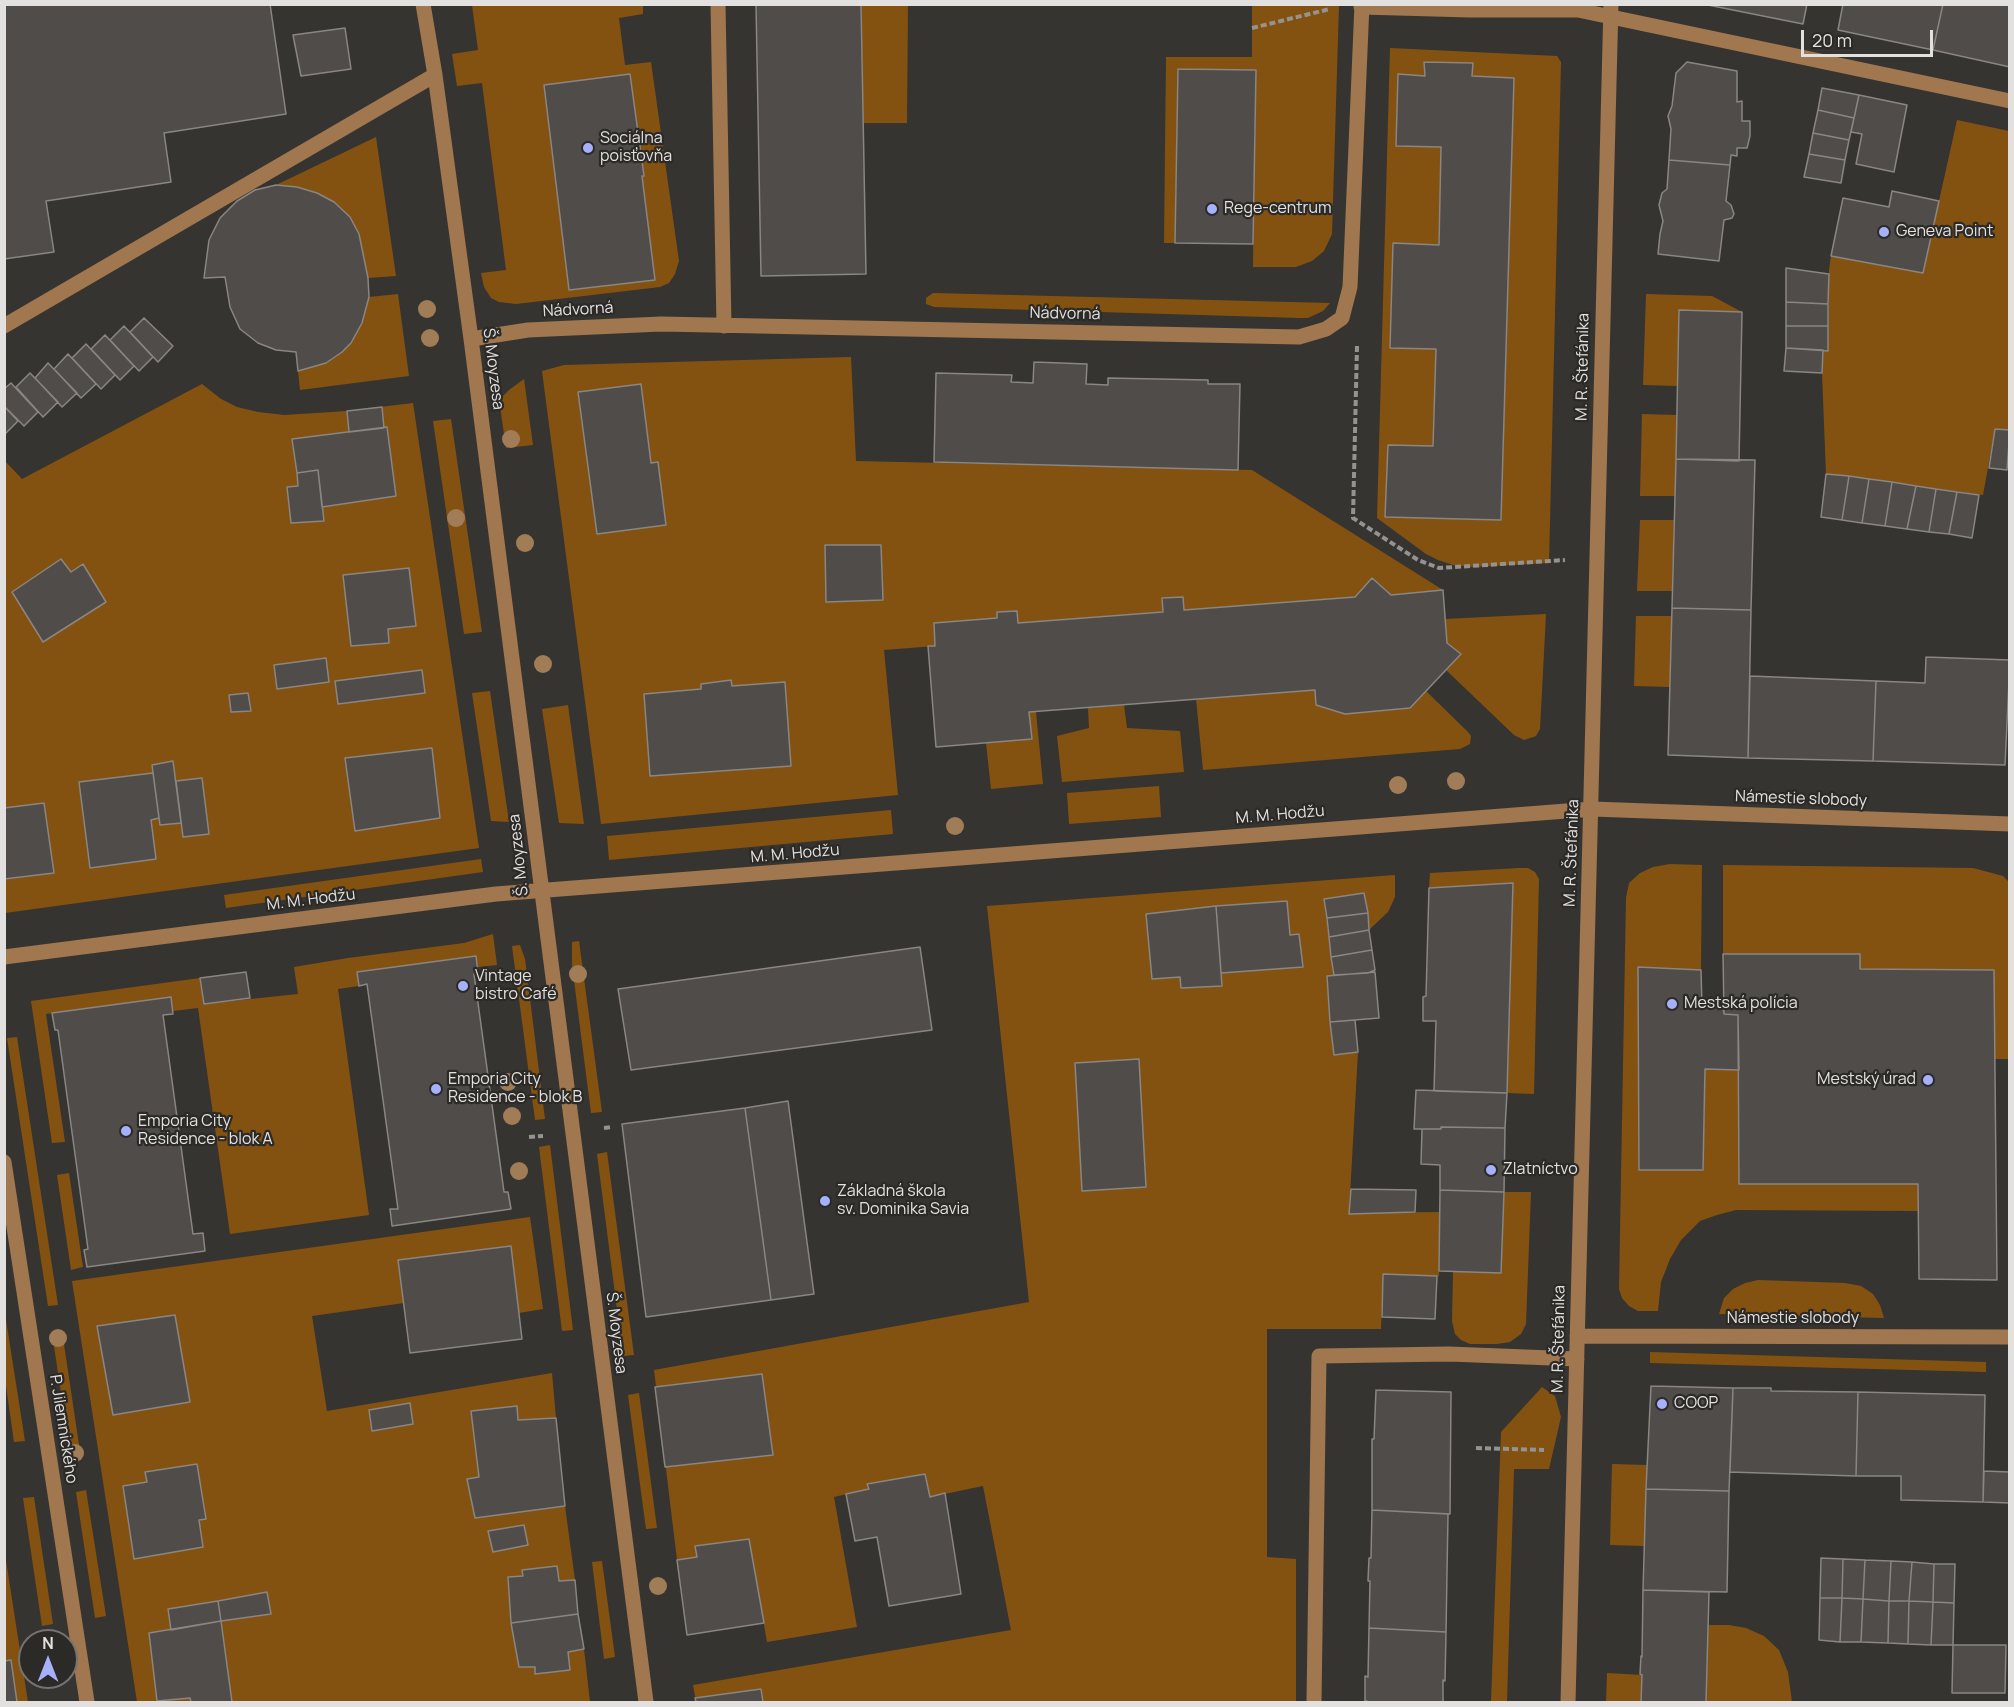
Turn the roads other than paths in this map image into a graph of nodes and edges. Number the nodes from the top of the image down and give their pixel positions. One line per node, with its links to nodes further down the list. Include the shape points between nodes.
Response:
1 (423, 4): 5 (street, Š. Moyzesa)
2 (718, 4): 8 (street)
3 (1362, 6): 4 (street); 8 (street, Nádvorná, via 1350,287 1342,318 1326,329 1299,337)
4 (1610, 11): 6 (street); 10 (street, M. R. Štefánika)
5 (435, 75): 7 (street); 9 (street, Š. Moyzesa)
6 (2010, 101)
7 (4, 326)
8 (724, 326): 9 (street, Nádvorná, via 661,324 528,330)
9 (471, 339): 12 (street, Š. Moyzesa)
10 (1592, 809): 11 (street, Námestie slobody); 12 (street, M. M. Hodžu); 15 (street, M. R. Štefánika)
11 (2010, 824)
12 (541, 890): 13 (street, M. M. Hodžu); 19 (street, Š. Moyzesa)
13 (4, 957)
14 (4, 1161): 18 (street, P. Jilemnického)
15 (1577, 1336): 16 (street, Námestie slobody); 17 (street, M. R. Štefánika)
16 (2010, 1337)
17 (1577, 1359): 20 (street, via 1449,1354 1319,1356); 21 (street, M. R. Štefánika)
18 (87, 1702)
19 (646, 1702)
20 (1314, 1702)
21 (1568, 1702)

